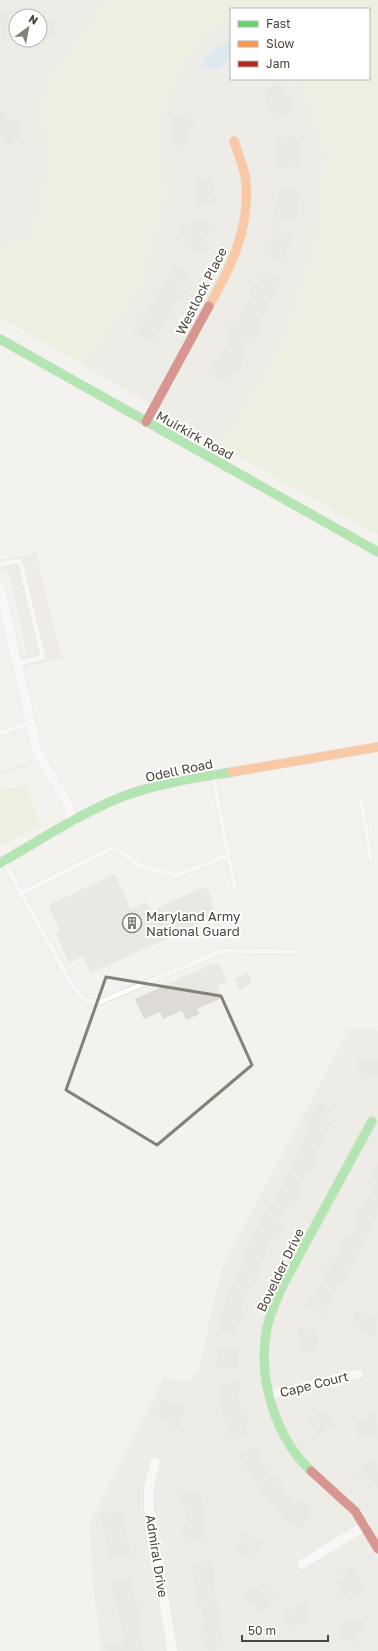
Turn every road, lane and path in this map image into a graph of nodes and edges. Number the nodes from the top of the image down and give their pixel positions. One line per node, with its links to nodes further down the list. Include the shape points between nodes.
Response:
1 (234, 141): 3 (street, Westlock Place, via 246,181 242,236 230,268)
2 (0, 339): 3 (street, Muirkirk Road)
3 (146, 422): 4 (street, Muirkirk Road)
4 (378, 552)
5 (0, 564): 7 (lane, via 20,561 43,657)
6 (0, 588): 7 (street)
7 (17, 664): 8 (street)
8 (30, 723): 9 (lane); 11 (street)
9 (0, 733)
10 (378, 747): 13 (street, Odell Road)
11 (39, 756): 12 (path, via 26,765); 15 (street, via 66,803)
12 (0, 772)
13 (213, 776): 15 (street, Odell Road, via 177,781 124,796); 16 (lane)
14 (361, 800): 17 (lane)
15 (73, 822): 18 (street, Odell Road)
16 (228, 855): 19 (lane); 20 (lane, via 176,876 136,864 116,847)
17 (371, 860)
18 (2, 862): 20 (lane)
19 (235, 886)
20 (21, 893): 21 (lane, via 72,985 85,1000 100,1002 222,951)
21 (296, 952)
22 (372, 1121): 24 (street, Bovelder Drive, via 290,1272 272,1312 265,1346 266,1381)
23 (358, 1374): 24 (street, Cape Court)
24 (271, 1395): 26 (street, Bovelder Drive, via 281,1426 297,1456 305,1467 351,1506)
25 (155, 1462): 29 (street, Admiral Drive, via 149,1488 149,1509)
26 (365, 1526): 27 (street, Bovelder Drive); 28 (street)
27 (378, 1549)
28 (302, 1564)
29 (172, 1651)

